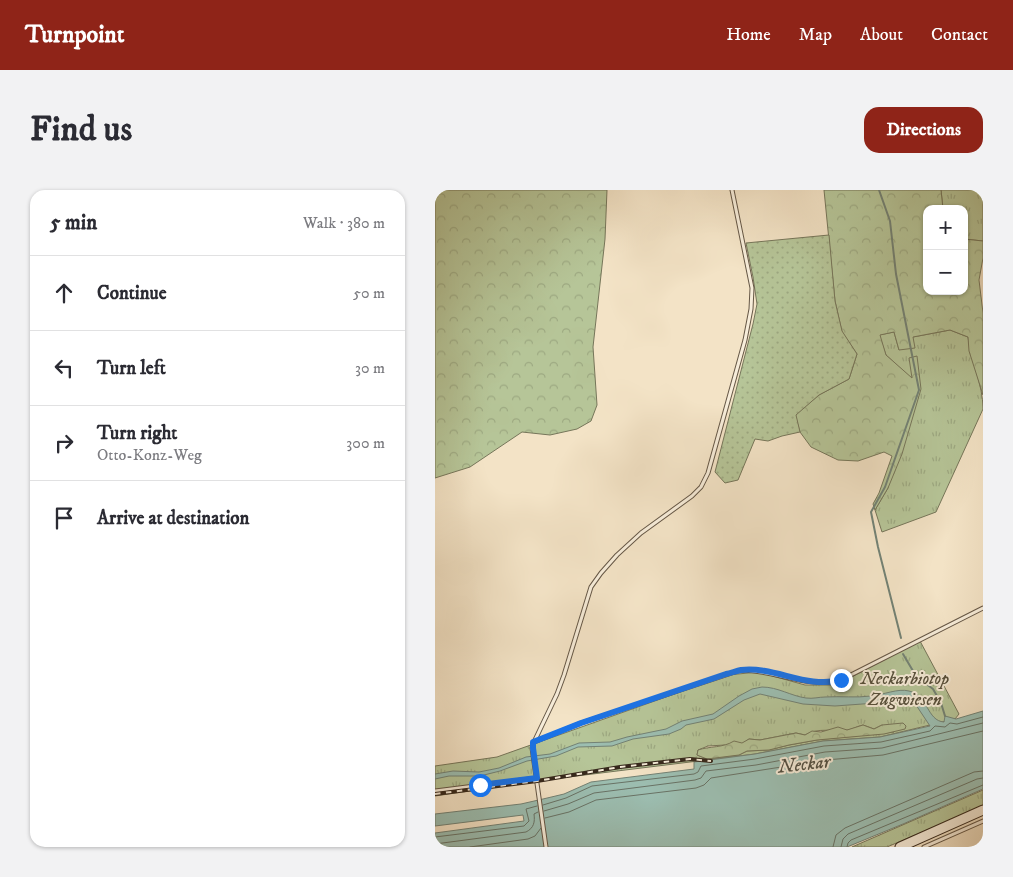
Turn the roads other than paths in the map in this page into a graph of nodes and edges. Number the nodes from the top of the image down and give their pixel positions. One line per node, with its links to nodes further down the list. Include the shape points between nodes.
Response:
1 (732, 190): 3 (lane, via 752,288 751,309 708,473 692,496 641,533 617,555 591,587 559,688)
2 (983, 608): 3 (lane, via 841,680 817,683 741,670)
3 (533, 742): 4 (lane)
4 (537, 778): 5 (lane); 8 (lane)
5 (435, 791)
6 (983, 810): 9 (main road)
7 (983, 821): 10 (lane)
8 (546, 847)
9 (900, 847)
10 (924, 847)

